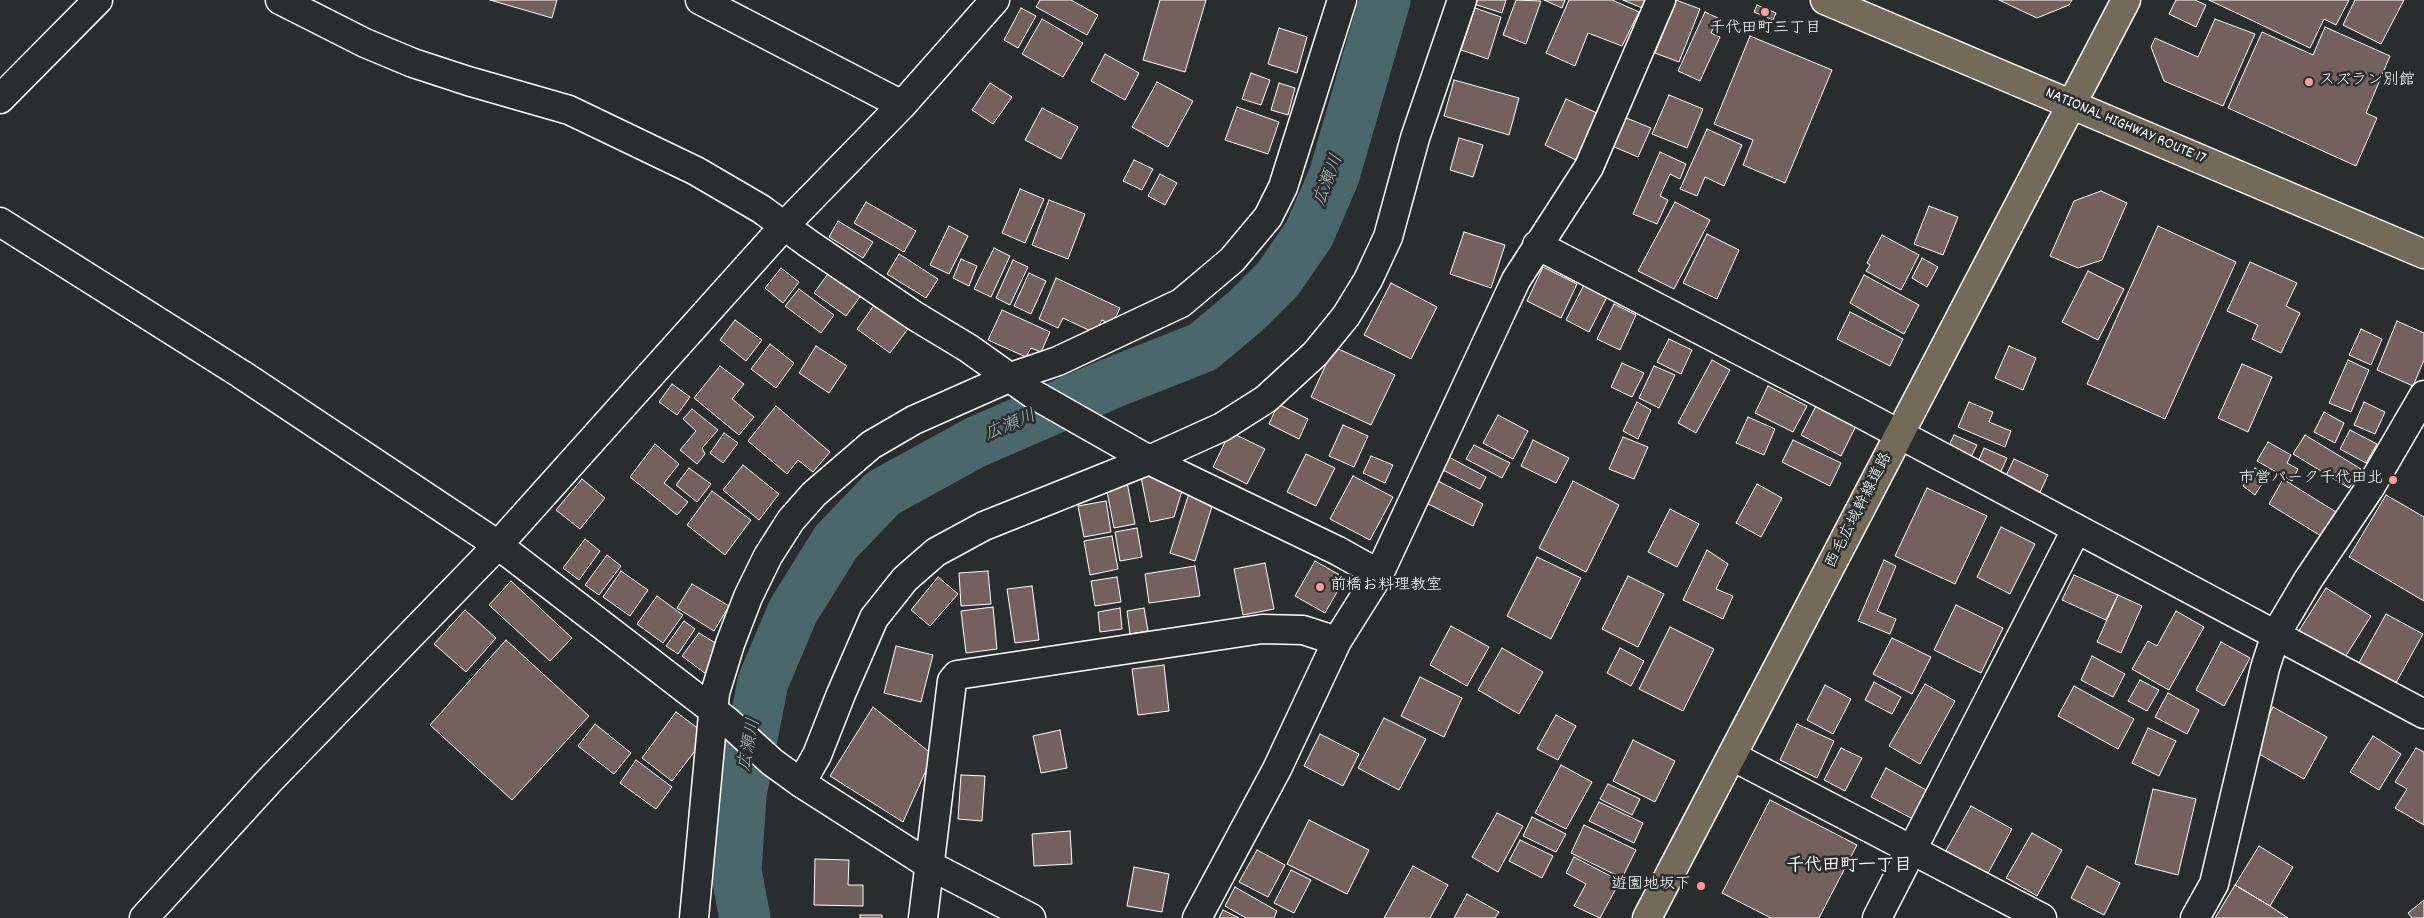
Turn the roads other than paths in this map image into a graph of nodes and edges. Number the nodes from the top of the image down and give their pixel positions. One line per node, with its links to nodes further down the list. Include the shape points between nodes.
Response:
1 (98, 0): 10 (street)
2 (280, 0): 14 (street, via 413,63 569,110 696,172)
3 (700, 0): 12 (street)
4 (995, 0): 12 (street)
5 (1342, 0): 17 (street, via 1283,187 1268,217 1247,244 1181,303 1058,361)
6 (1462, 0): 20 (street, via 1415,138 1388,237 1368,280 1346,316 1315,354 1266,399 1222,427)
7 (1661, 0): 15 (street, via 1589,167)
8 (1825, 0): 11 (main road, NATIONAL HIGHWAY ROUTE 17)
9 (2126, 0): 11 (main road, 西毛広域幹線道路)
10 (0, 99)
11 (2071, 104): 16 (main road, NATIONAL HIGHWAY ROUTE 17); 19 (main road, 西毛広域幹線道路)
12 (902, 105): 14 (street)
13 (0, 222): 22 (street, via 241,374)
14 (785, 226): 17 (street, via 915,316); 22 (street)
15 (1537, 245): 19 (street); 23 (street, via 1516,280)
16 (2424, 254)
17 (1011, 377): 20 (street, via 1033,394); 27 (street, via 914,420 871,445 814,494 791,520 768,556 730,644 715,692)
18 (2424, 394): 24 (street, via 2371,486)
19 (1899, 435): 21 (street); 28 (main road, 西毛広域幹線道路)
20 (1149, 460): 23 (street); 29 (street, via 984,526 936,552 905,579 874,618 817,755)
21 (2076, 530): 24 (street); 30 (street)
22 (498, 545): 27 (street); 32 (street, via 269,781)
23 (1379, 574): 25 (street)
24 (2276, 634): 26 (street); 40 (street, via 2214,884)
25 (1337, 641): 31 (street, via 1303,630 1262,629 957,675 952,681); 36 (street, via 1277,769)
26 (2424, 714)
27 (720, 716): 29 (street); 33 (street)
28 (1732, 756): 30 (street); 37 (main road, 西毛広域幹線道路)
29 (801, 783): 31 (street)
30 (1912, 848): 38 (street); 39 (street)
31 (931, 866): 34 (street); 35 (street)
32 (144, 918)
33 (694, 918)
34 (923, 918)
35 (1031, 918)
36 (1196, 918)
37 (1647, 918)
38 (1877, 918)
39 (2042, 918)
40 (2195, 918)

